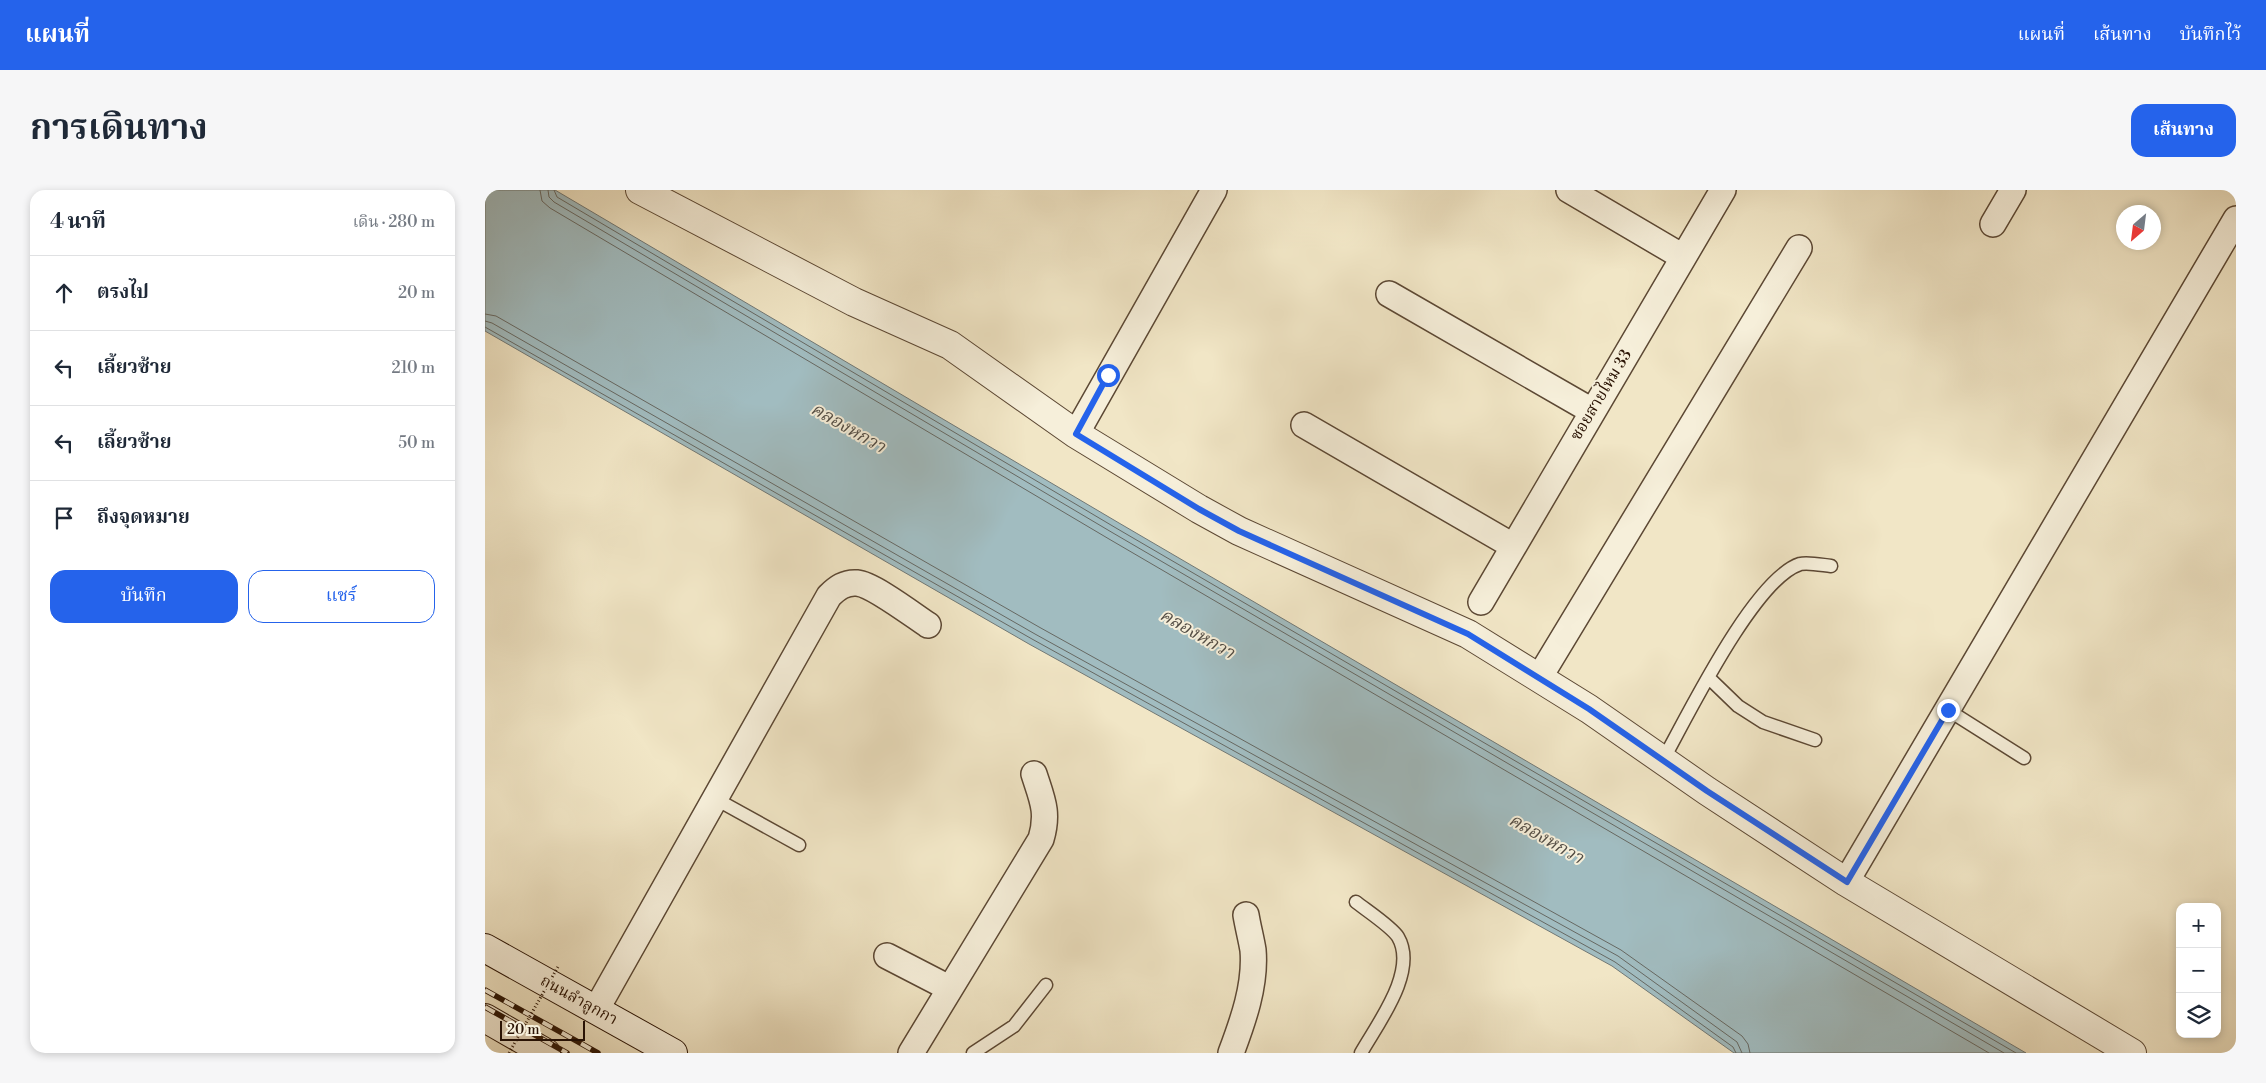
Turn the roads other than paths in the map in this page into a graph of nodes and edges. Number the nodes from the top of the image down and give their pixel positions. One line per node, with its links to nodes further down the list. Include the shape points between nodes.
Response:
1 (640, 190): 13 (street, via 854,302 950,345)
2 (1214, 190): 13 (street)
3 (1569, 190): 9 (street)
4 (1723, 190): 9 (street, ซอยสายไหม 33)
5 (2013, 190): 7 (street)
6 (2236, 219): 20 (street)
7 (1993, 224)
8 (1799, 248): 18 (street)
9 (1683, 257): 11 (street, ซอยสายไหม 33)
10 (1389, 294): 11 (street)
11 (1592, 411): 14 (street, ซอยสายไหม 33)
12 (1304, 424): 14 (street)
13 (1076, 434): 18 (street, via 1239,531 1468,634)
14 (1513, 546): 16 (street, ซอยสายไหม 33)
15 (1831, 566): 19 (lane, via 1801,564 1781,576 1759,598 1731,638)
16 (1481, 602)
17 (928, 625): 25 (street, via 873,590 857,583 840,586 829,596)
18 (1539, 678): 23 (street)
19 (1709, 678): 21 (lane, via 1738,706 1763,722); 23 (lane)
20 (1948, 710): 22 (lane); 27 (street)
21 (1815, 740)
22 (2024, 758)
23 (1663, 760): 27 (street)
24 (1034, 774): 33 (street, via 1044,803 1046,822 1041,839)
25 (714, 798): 26 (lane); 34 (street)
26 (799, 845)
27 (1847, 882): 42 (street)
28 (1356, 902): 41 (lane, via 1397,935 1403,949 1404,967 1399,983)
29 (1247, 915): 40 (street, via 1253,951 1252,981)
30 (485, 948): 34 (street, ถนนลำลูกกา)
31 (887, 956): 33 (street)
32 (1047, 985): 39 (lane, via 1014,1026)
33 (949, 988): 38 (street)
34 (596, 1010): 37 (street, ถนนลำลูกกา)
35 (485, 1018): 36 (street)
36 (547, 1053)
37 (673, 1053)
38 (911, 1053)
39 (973, 1053)
40 (1231, 1053)
41 (1361, 1053)
42 (2132, 1053)

